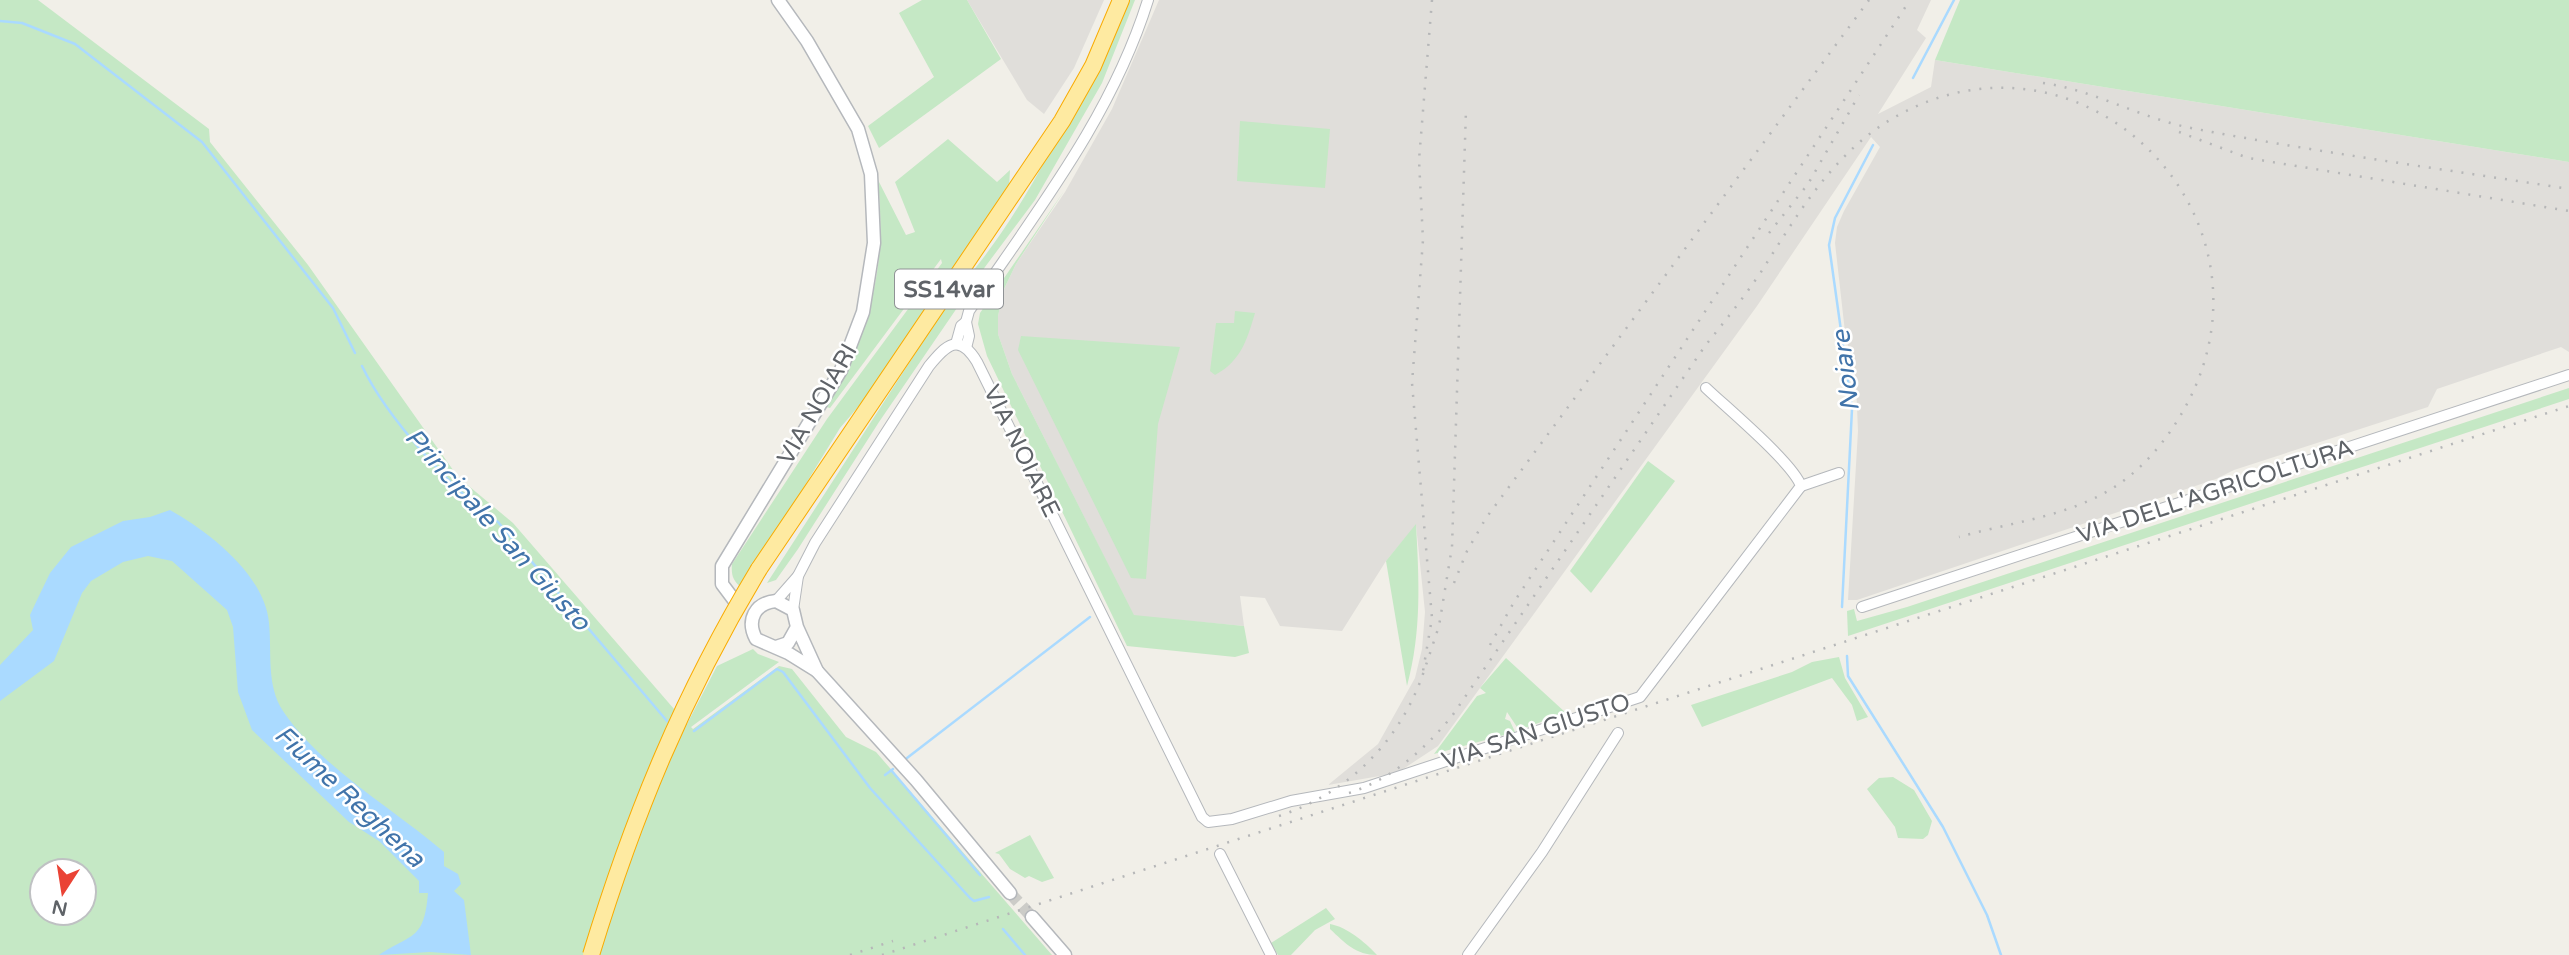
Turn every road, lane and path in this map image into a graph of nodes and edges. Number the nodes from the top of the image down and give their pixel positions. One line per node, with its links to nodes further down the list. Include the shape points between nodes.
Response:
1 (778, 0): 11 (street, VIA NOIARI, via 858,130 871,174 874,243 863,312 841,370 722,566 722,584)
2 (1121, 0): 24 (highway, SS14var, bridge, via 1093,66 1062,121 759,569 696,678 636,816)
3 (1148, 0): 4 (street, via 1109,94 1081,146 969,311 969,336)
4 (961, 346): 9 (street, via 942,349 929,366); 20 (street, VIA NOIARE, via 984,374)
5 (2569, 375): 13 (street, VIA DELL'AGRICOLTURA)
6 (1706, 388): 8 (street, via 1775,454)
7 (1839, 473): 8 (street)
8 (1801, 486): 20 (street, VIA SAN GIUSTO, via 1640,697 1364,788 1292,801 1232,819)
9 (798, 576): 10 (street); 14 (street)
10 (776, 601): 12 (street); 14 (street)
11 (737, 604): 12 (street); 15 (street, VIA NOIARI)
12 (761, 605): 15 (street)
13 (1861, 607)
14 (793, 610): 16 (street)
15 (752, 622): 17 (street, via 757,639)
16 (797, 626): 17 (street, via 792,638); 18 (street)
17 (776, 647): 18 (street)
18 (817, 671): 22 (street)
19 (1618, 733): 27 (street, via 1542,852)
20 (1205, 821)
21 (1220, 854): 26 (street)
22 (1010, 893)
23 (1032, 917): 25 (street)
24 (591, 955)
25 (1065, 955)
26 (1271, 955)
27 (1468, 955)

